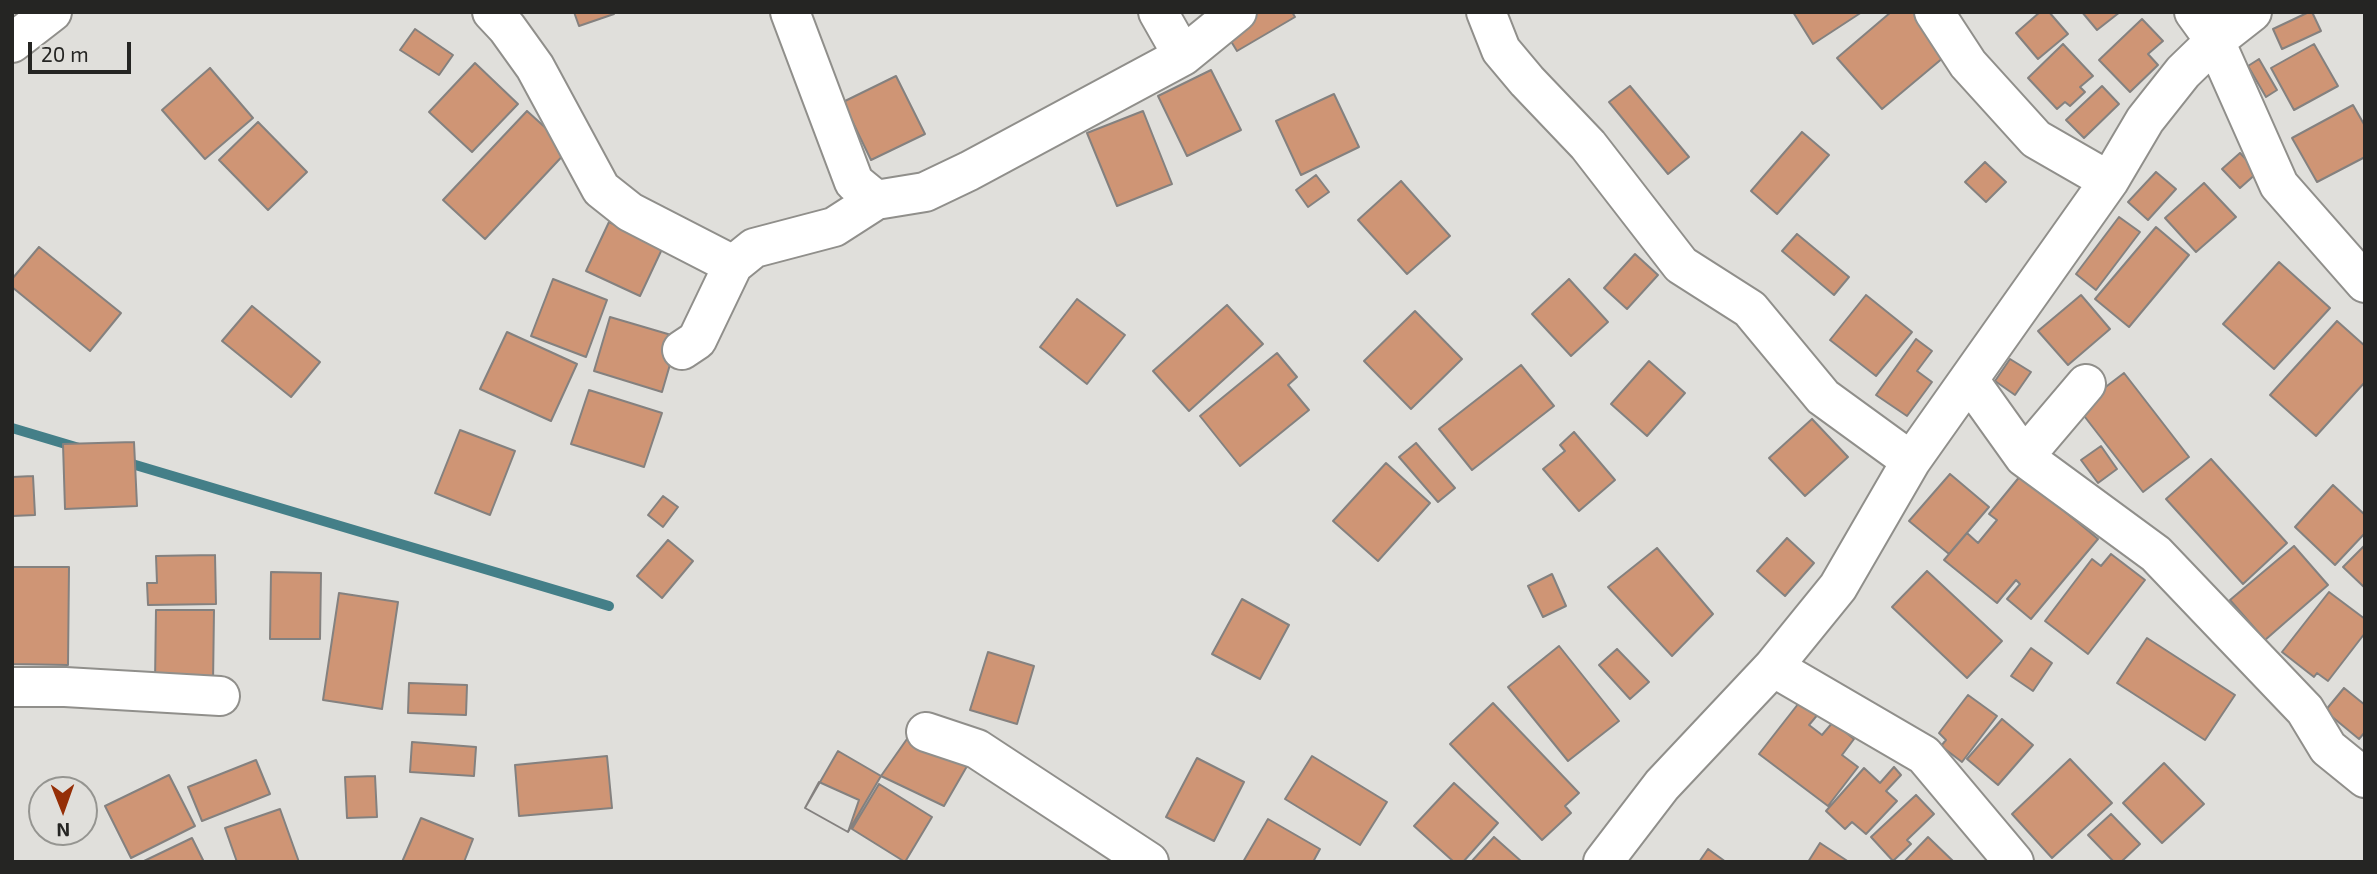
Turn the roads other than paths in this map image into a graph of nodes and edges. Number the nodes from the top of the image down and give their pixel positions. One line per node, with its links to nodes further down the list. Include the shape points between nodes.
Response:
1 (52, 12): 10 (street)
2 (492, 12): 14 (street, via 535,67 601,189 630,212)
3 (790, 12): 13 (street, via 854,182)
4 (1158, 12): 11 (street)
5 (1237, 12): 11 (street)
6 (1486, 12): 20 (street, via 1501,50 1588,145 1681,265 1750,309 1823,397)
7 (1934, 12): 12 (street, via 1968,64 2036,139)
8 (2252, 12): 9 (street)
9 (2205, 27): 12 (street, via 2183,72 2146,120); 15 (street, via 2279,185)
10 (12, 43)
11 (1182, 56): 13 (street, via 925,192)
12 (2109, 181): 17 (street)
13 (876, 200): 14 (street, via 834,227 754,248)
14 (733, 265): 16 (street, via 697,340)
15 (2365, 283)
16 (682, 350)
17 (1969, 380): 19 (street); 20 (street)
18 (2086, 384): 19 (street)
19 (2024, 457): 25 (street, via 2157,554 2305,710 2328,748)
20 (1911, 461): 21 (street, via 1838,587)
21 (1773, 667): 27 (street, via 1662,785); 28 (street, via 1924,755)
22 (12, 687): 23 (street)
23 (220, 696)
24 (926, 732): 26 (street, via 977,749)
25 (2365, 778)
26 (1149, 862)
27 (1603, 862)
28 (2014, 862)

